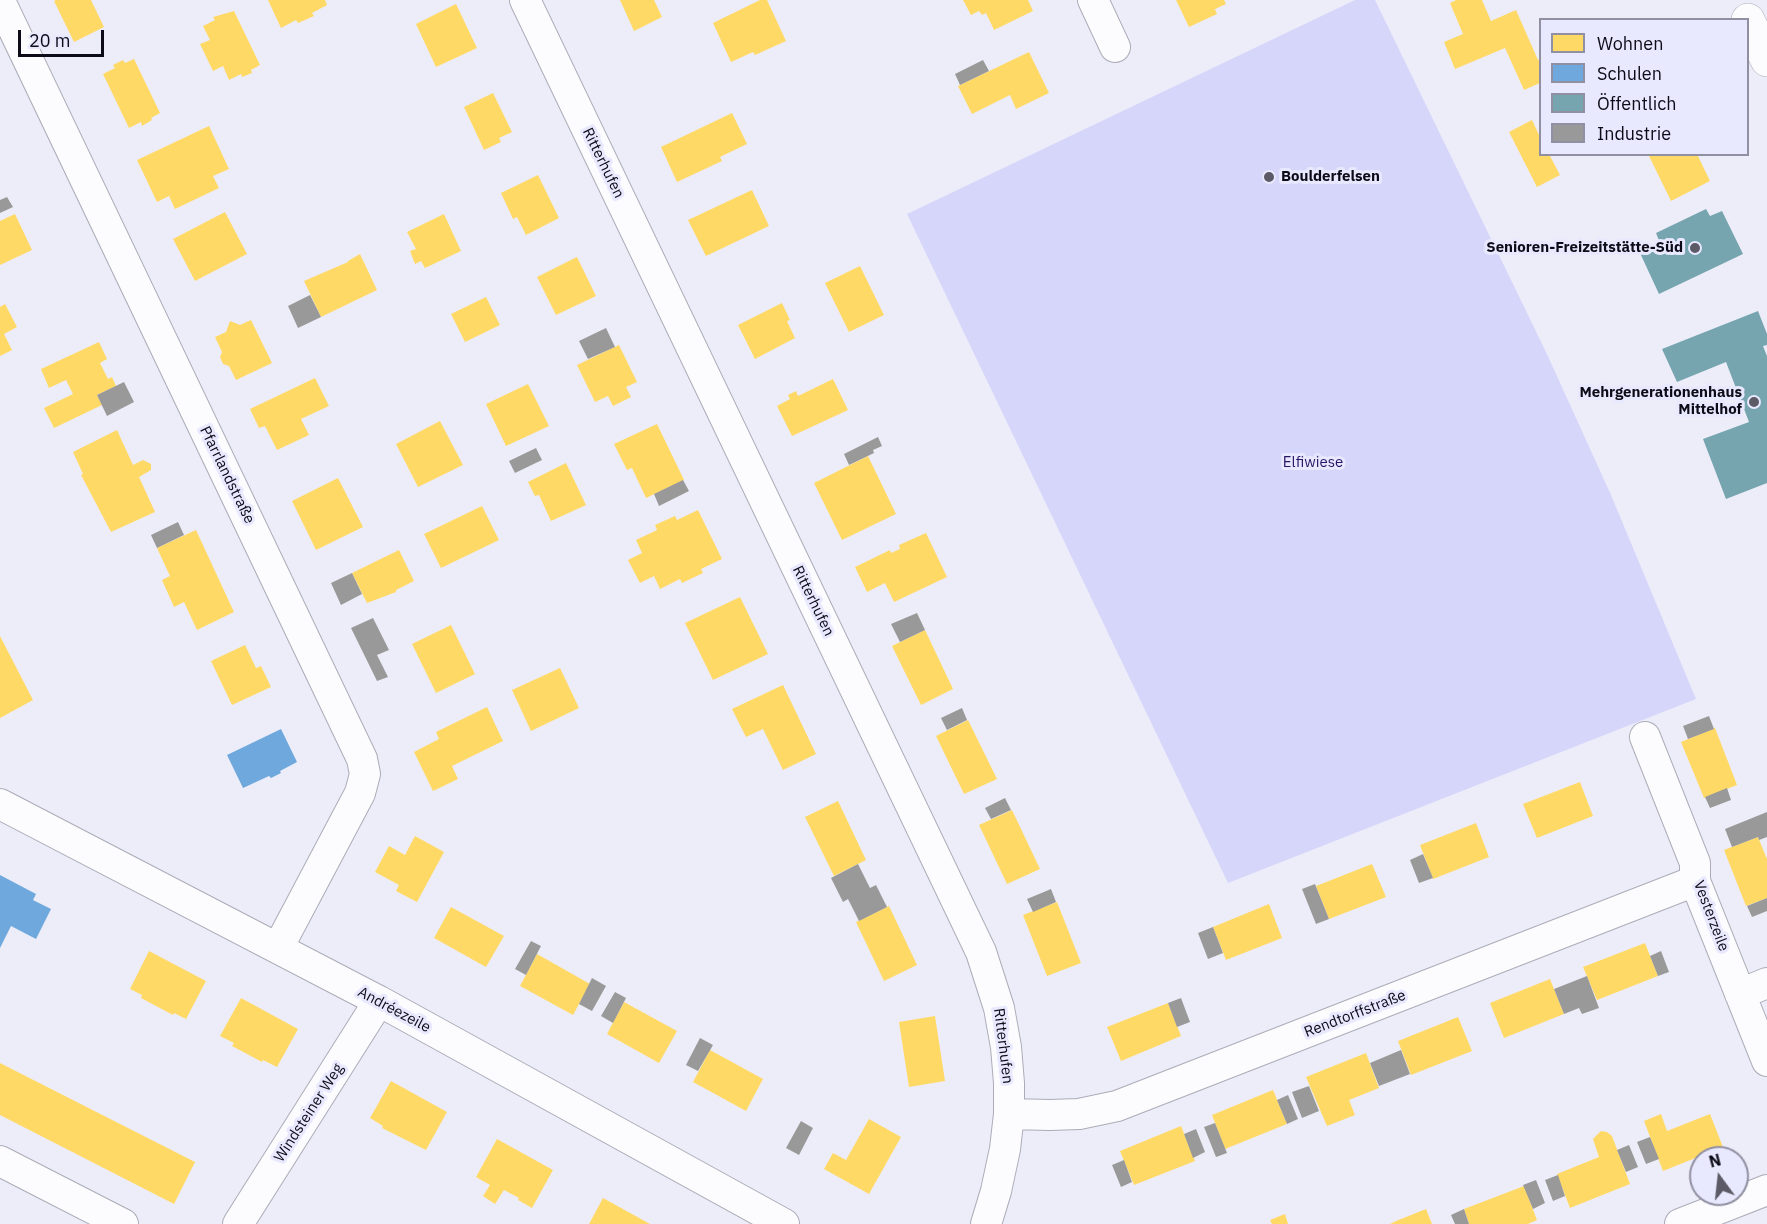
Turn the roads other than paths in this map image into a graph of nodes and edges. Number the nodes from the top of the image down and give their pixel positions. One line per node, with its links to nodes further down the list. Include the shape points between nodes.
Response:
1 (525, 0): 16 (street, Ritterhufen, via 981,952 1003,1028)
2 (1093, 0): 7 (street)
3 (1738, 0): 5 (main road)
4 (0, 1): 12 (street, Pfarrlandstraße, via 362,759 365,774 360,793)
5 (1746, 18)
6 (1749, 24): 8 (main road)
7 (1115, 46)
8 (1767, 60)
9 (1645, 737): 11 (street, Vesterzeile, via 1695,863)
10 (0, 804): 12 (street, Andréezeile)
11 (1695, 881): 13 (street, Vesterzeile); 16 (street, Rendtorffstraße, via 1117,1106 1079,1114)
12 (278, 948): 14 (street, Andréezeile)
13 (1754, 988): 15 (street, Vesterzeile)
14 (379, 1001): 20 (street, Windsteiner Weg); 21 (street, Andréezeile)
15 (1767, 1061)
16 (1009, 1114): 22 (street, Ritterhufen, via 1002,1166)
17 (0, 1161): 19 (street)
18 (1767, 1190): 23 (street)
19 (123, 1224)
20 (238, 1224)
21 (784, 1224)
22 (986, 1224)
23 (1680, 1224)

